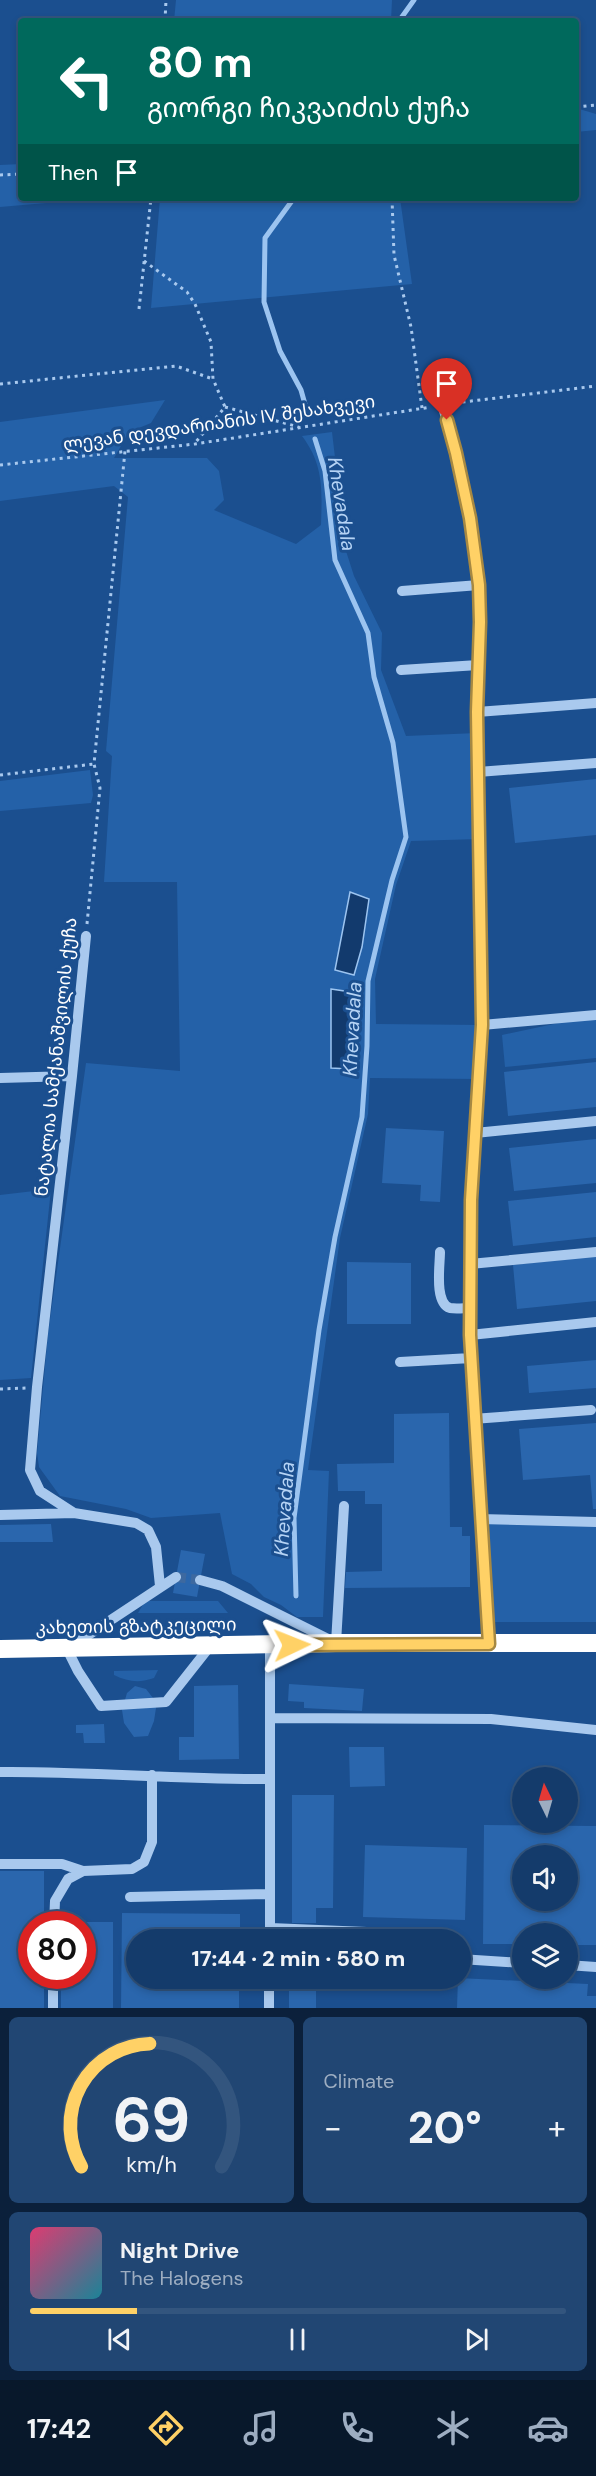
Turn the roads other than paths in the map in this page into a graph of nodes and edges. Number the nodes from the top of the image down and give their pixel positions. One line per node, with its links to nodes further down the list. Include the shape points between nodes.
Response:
1 (442, 404): 2 (street, via 470,518)
2 (479, 585): 3 (street); 4 (street)
3 (402, 591)
4 (478, 665): 5 (street); 7 (street)
5 (401, 670)
6 (596, 703): 7 (street)
7 (477, 712): 9 (street)
8 (596, 763): 9 (street)
9 (478, 772): 12 (street)
10 (86, 936): 13 (street, ნატალია სამქანაშვილის ქუჩა)
11 (596, 1015): 12 (street)
12 (482, 1025): 16 (street)
13 (72, 1076): 14 (street); 28 (street, ნატალია სამქანაშვილის ქუჩა, via 30,1470 40,1491)
14 (0, 1078)
15 (596, 1121): 16 (street)
16 (475, 1133): 19 (street)
17 (440, 1252): 20 (street, via 439,1294 450,1308)
18 (596, 1252): 19 (street)
19 (470, 1264): 20 (street)
20 (470, 1308): 22 (street)
21 (596, 1322): 22 (street)
22 (470, 1335): 23 (street)
23 (471, 1358): 24 (street); 26 (street)
24 (400, 1362)
25 (591, 1410): 26 (street)
26 (473, 1419): 30 (street)
27 (344, 1506): 35 (street)
28 (74, 1513): 29 (street); 34 (street, ნატალია სამქანაშვილის ქუჩა, via 136,1523 148,1530 156,1547)
29 (0, 1515)
30 (480, 1520): 31 (street); 37 (street)
31 (596, 1522)
32 (176, 1577): 34 (street)
33 (200, 1580): 35 (street, via 222,1586)
34 (160, 1586): 41 (street)
35 (336, 1643): 37 (highway, კახეთის გზატკეცილი); 39 (highway, კახეთის გზატკეცილი)
36 (596, 1643): 37 (highway, კახეთის გზატკეცილი)
37 (489, 1644)
38 (211, 1645): 39 (highway, კახეთის გზატკეცილი); 41 (highway, კახეთის გზატკეცილი); 41 (street, via 166,1702 101,1706)
39 (270, 1646): 42 (street)
40 (0, 1649): 41 (highway, კახეთის გზატკეცილი)
41 (67, 1649)
42 (270, 1718): 43 (street, via 491,1719); 46 (street)
43 (596, 1730)
44 (0, 1772): 45 (street)
45 (152, 1775): 46 (street); 48 (street, via 152,1842 144,1862 132,1869)
46 (270, 1779): 49 (street)
47 (0, 1864): 48 (street, via 62,1864)
48 (83, 1871): 51 (street, via 68,1880 54,1901)
49 (270, 1894): 50 (street); 52 (street)
50 (130, 1897)
51 (54, 1911)
52 (270, 1929)
53 (471, 1960): 54 (street)
54 (512, 1962)
55 (578, 1966): 56 (street)
56 (596, 1967)
57 (53, 1989): 59 (street)
58 (269, 1989): 60 (street)
59 (53, 2008)
60 (269, 2008)

